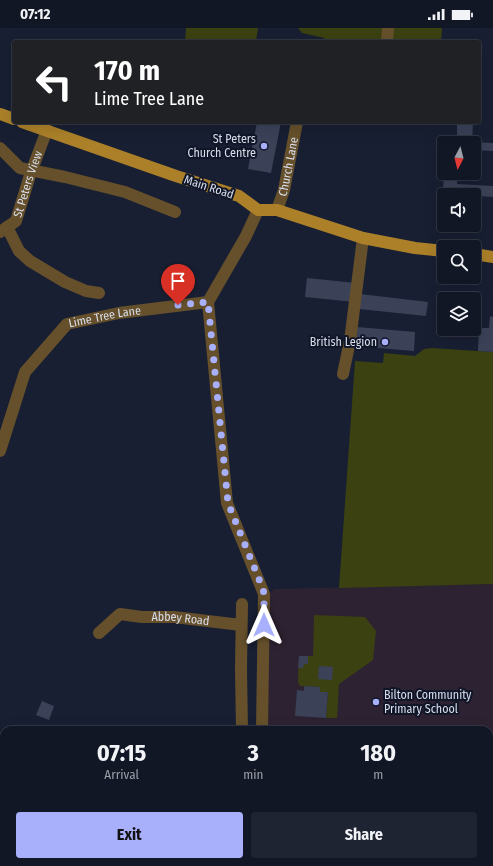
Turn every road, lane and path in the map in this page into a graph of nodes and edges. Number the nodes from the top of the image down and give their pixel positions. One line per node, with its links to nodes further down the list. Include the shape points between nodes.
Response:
1 (388, 28): 2 (street)
2 (387, 40)
3 (0, 114): 4 (main road)
4 (12, 118)
5 (28, 124): 7 (main road, Main Road)
6 (298, 124): 11 (street, Church Lane, via 284,190)
7 (47, 130): 9 (street, St Peters View); 10 (main road, Main Road, via 239,196)
8 (0, 148): 9 (street, via 20,168)
9 (31, 171): 12 (street, via 125,192); 13 (street, St Peters View, via 16,220)
10 (258, 210): 11 (main road); 19 (street)
11 (276, 210): 14 (main road)
12 (174, 212)
13 (3, 230): 18 (street, via 30,261 65,282 86,291)
14 (363, 238): 15 (main road); 20 (street, via 350,341)
15 (437, 250)
16 (481, 255): 17 (main road)
17 (493, 256)
18 (99, 293)
19 (208, 302): 21 (street, Lime Tree Lane, via 119,313 67,324 25,372); 26 (street, via 228,503 264,594)
20 (343, 374)
21 (0, 451)
22 (242, 604): 23 (street)
23 (241, 625): 24 (street, Abbey Road, via 174,617 142,617 118,609); 25 (street)
24 (99, 633)
25 (242, 726)
26 (262, 726)

